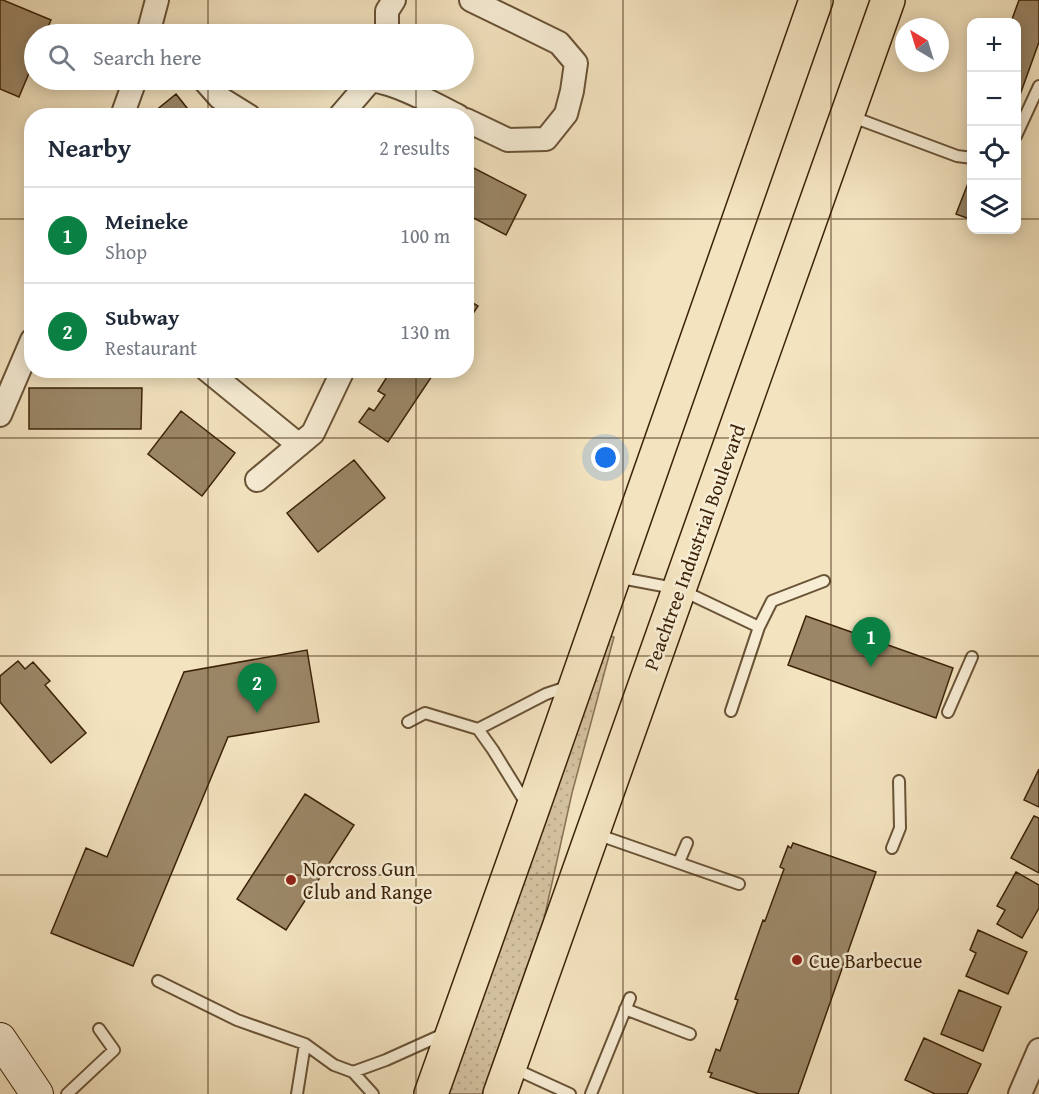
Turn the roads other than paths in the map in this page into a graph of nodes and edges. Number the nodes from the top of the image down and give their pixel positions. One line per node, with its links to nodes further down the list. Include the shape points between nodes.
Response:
1 (157, 0): 6 (street)
2 (394, 0): 7 (street, via 387,11)
3 (471, 0): 18 (street, via 559,43 576,63 566,114 546,139 508,140)
4 (816, 0): 27 (highway)
5 (888, 0): 17 (highway, Peachtree Industrial Boulevard)
6 (151, 24)
7 (387, 24)
8 (1039, 86): 19 (lane)
9 (131, 90): 13 (street)
10 (213, 90): 14 (street)
11 (362, 90): 15 (street)
12 (403, 90): 16 (street)
13 (125, 108)
14 (236, 108)
15 (347, 108)
16 (442, 108)
17 (847, 115): 20 (lane); 29 (highway, Peachtree Industrial Boulevard)
18 (474, 124)
19 (1021, 127)
20 (967, 157)
21 (24, 359): 24 (street)
22 (217, 378): 25 (street)
23 (339, 378): 25 (street, via 313,433)
24 (0, 415)
25 (299, 445): 26 (street)
26 (257, 480)
27 (615, 577): 29 (lane); 32 (highway)
28 (824, 581): 30 (lane, via 772,601)
29 (679, 588): 30 (lane); 39 (highway, Peachtree Industrial Boulevard)
30 (759, 627): 33 (lane)
31 (972, 657): 34 (lane)
32 (577, 683): 36 (lane, via 546,694); 38 (highway)
33 (731, 711)
34 (948, 712)
35 (408, 722): 36 (lane, via 425,713)
36 (478, 729): 38 (lane)
37 (899, 780): 41 (lane, via 900,828)
38 (531, 813): 48 (highway)
39 (593, 832): 42 (lane); 54 (highway, Peachtree Industrial Boulevard)
40 (687, 843): 42 (lane)
41 (892, 848)
42 (679, 862): 43 (lane)
43 (739, 884)
44 (158, 981): 51 (lane, via 237,1020)
45 (630, 998): 46 (lane)
46 (625, 1010): 49 (lane); 61 (lane)
47 (99, 1029): 56 (lane, via 114,1050)
48 (455, 1030): 53 (lane); 59 (highway)
49 (690, 1034)
50 (0, 1039): 55 (main road)
51 (305, 1044): 53 (lane, via 334,1065); 57 (lane)
52 (1039, 1050): 62 (street)
53 (353, 1072): 58 (lane)
54 (505, 1080): 60 (lane)
55 (37, 1094)
56 (67, 1094)
57 (297, 1094)
58 (374, 1094)
59 (431, 1094)
60 (570, 1094)
61 (591, 1094)
62 (1020, 1094)

